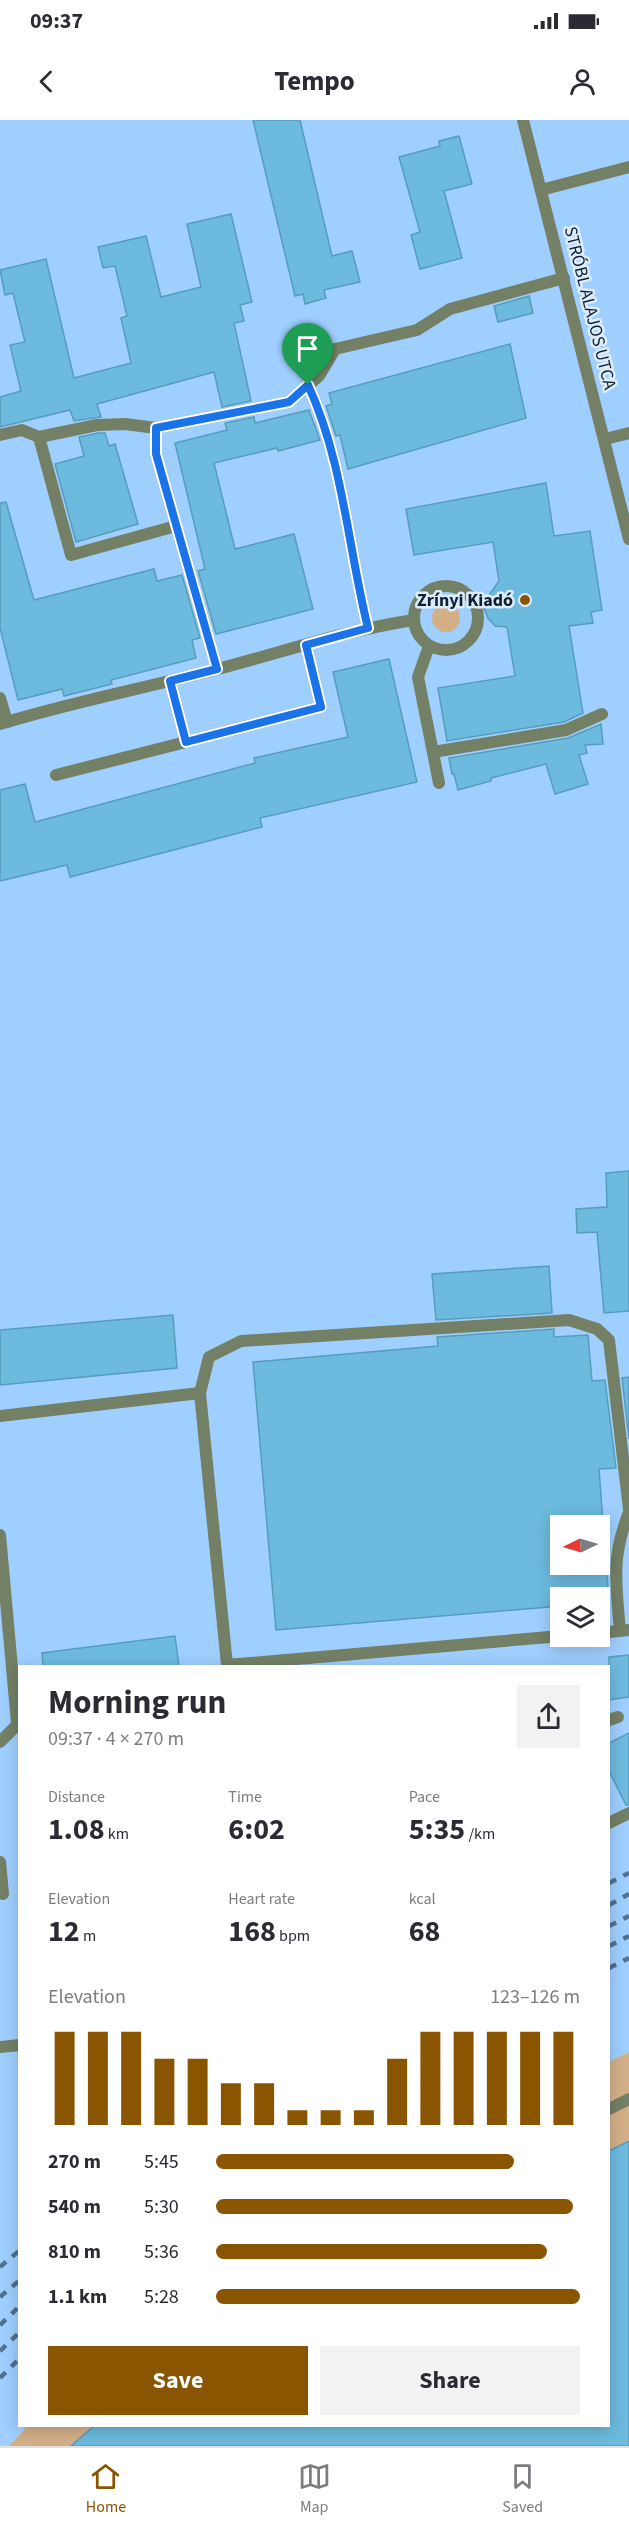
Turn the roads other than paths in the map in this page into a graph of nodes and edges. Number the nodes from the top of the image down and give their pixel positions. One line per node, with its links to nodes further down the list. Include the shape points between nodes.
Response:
1 (523, 120): 3 (street, STRÓBL ALAJOS UTCA)
2 (629, 167): 3 (street)
3 (541, 190): 4 (street, STRÓBL ALAJOS UTCA)
4 (564, 278): 5 (street, via 450,309 417,330 335,349 319,376); 10 (street, STRÓBL ALAJOS UTCA)
5 (308, 385): 6 (street, via 289,402); 14 (street, via 318,406 338,482)
6 (156, 428): 9 (street, via 97,424); 11 (street, via 156,454)
7 (629, 432): 10 (street)
8 (0, 435): 9 (street, via 22,430)
9 (39, 437): 11 (street, via 71,555)
10 (605, 439): 12 (street, STRÓBL ALAJOS UTCA)
11 (176, 526): 17 (street)
12 (629, 539)
13 (414, 620): 14 (street); 16 (street, via 418,635); 16 (street, via 417,605 426,593 441,586 456,588 469,596 477,609 478,625 471,639 459,648 444,651)
14 (368, 628): 15 (street)
15 (306, 645): 17 (street); 22 (street, via 321,707)
16 (429, 646): 23 (street, via 418,677)
17 (217, 669): 18 (street)
18 (170, 681): 21 (street); 22 (street)
19 (0, 698): 21 (street)
20 (602, 714): 23 (street, via 566,730)
21 (3, 723)
22 (186, 742): 24 (street)
23 (433, 752): 25 (street)
24 (56, 775)
25 (439, 783)
26 (200, 1393): 27 (street); 28 (street, via 209,1357 241,1341 569,1320 597,1329 609,1340); 33 (street)
27 (0, 1416)
28 (629, 1511): 30 (street, via 619,1538 615,1570)
29 (0, 1535): 35 (street)
30 (625, 1630): 31 (street)
31 (610, 1632)
32 (550, 1637): 34 (street)
33 (226, 1665)
34 (237, 1665)
35 (18, 1723): 36 (street)
36 (0, 1742)
37 (629, 1813): 38 (street)
38 (610, 1823)
39 (0, 1862): 40 (street)
40 (3, 1894)
41 (18, 2045): 42 (street)
42 (0, 2047)
43 (629, 2098): 44 (street)
44 (610, 2108)

